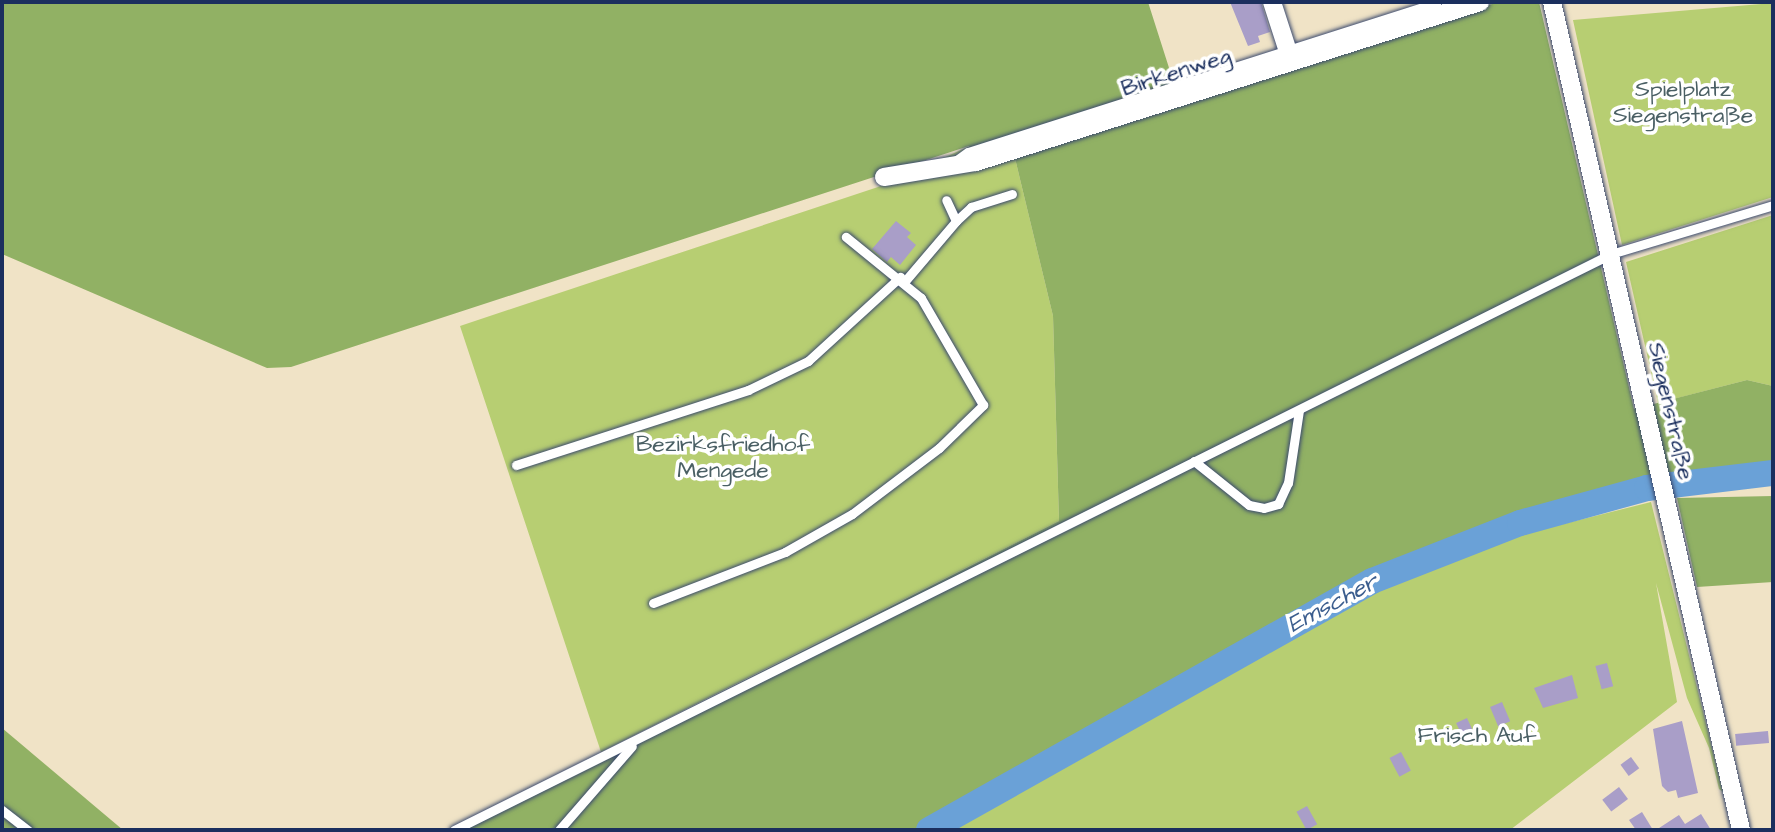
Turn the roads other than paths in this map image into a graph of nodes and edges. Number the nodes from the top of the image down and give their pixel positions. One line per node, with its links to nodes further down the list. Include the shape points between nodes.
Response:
1 (1272, 2): 5 (street)
2 (1437, 2): 5 (lane)
3 (1480, 2): 5 (street, Birkenweg)
4 (1552, 2): 12 (street, Siegenstraße)
5 (1289, 56): 6 (street, Birkenweg, via 976,162)
6 (884, 177)
7 (1012, 194): 10 (lane, via 971,207)
8 (946, 200): 10 (lane)
9 (1773, 205): 12 (lane)
10 (956, 220): 13 (lane)
11 (846, 237): 13 (lane)
12 (1611, 254): 14 (lane); 23 (street, Siegenstraße)
13 (902, 279): 16 (lane, via 808,361 748,390); 17 (lane, via 939,324 983,405 939,448 852,514 785,552)
14 (1299, 410): 15 (lane); 15 (lane, via 1288,483 1278,503 1264,508 1249,505)
15 (1194, 461): 18 (lane)
16 (516, 465)
17 (653, 603)
18 (635, 742): 21 (lane); 22 (lane)
19 (2, 810): 20 (lane)
20 (28, 830)
21 (454, 830)
22 (559, 830)
23 (1741, 830)

